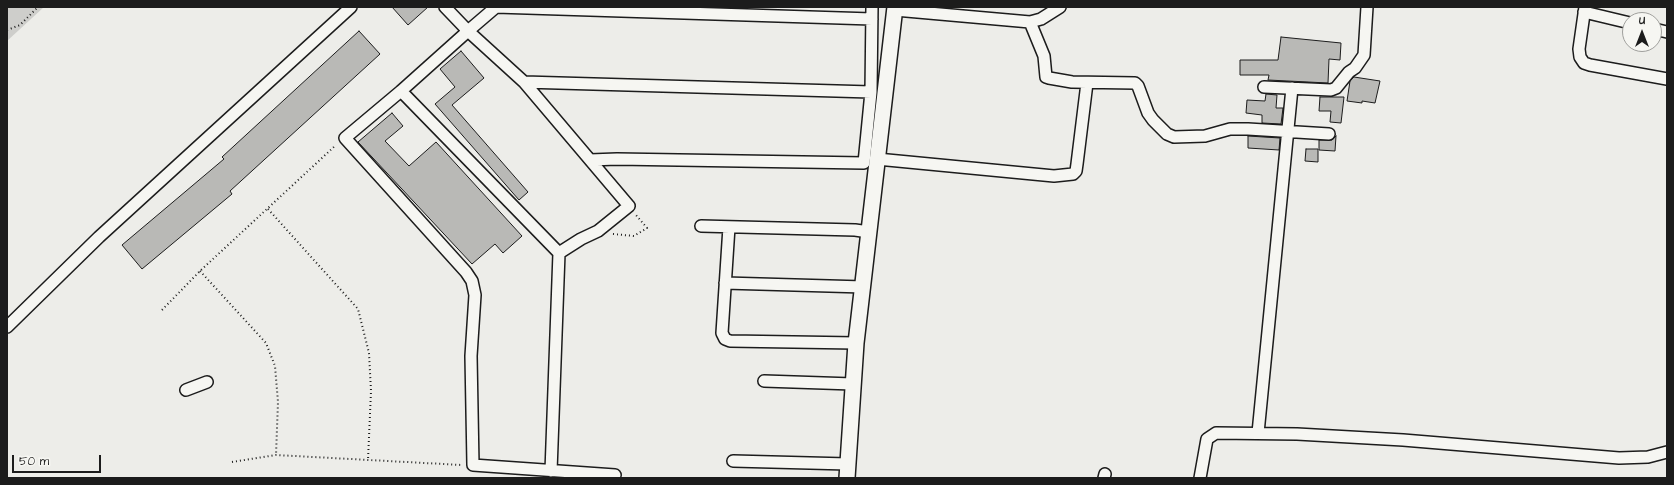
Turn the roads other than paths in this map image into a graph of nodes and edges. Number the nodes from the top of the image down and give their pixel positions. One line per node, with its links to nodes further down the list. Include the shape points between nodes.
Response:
1 (351, 7): 30 (street, via 98,237)
2 (445, 7): 12 (street)
3 (496, 7): 9 (street); 12 (street)
4 (872, 7): 9 (street)
5 (1060, 7): 11 (street, via 1041,20)
6 (1367, 7): 17 (street, via 1364,55 1355,68 1331,90)
7 (895, 8): 11 (street); 22 (street)
8 (1584, 9): 10 (street); 13 (street, via 1578,49 1584,63)
9 (872, 20): 19 (street)
10 (1622, 21)
11 (1030, 22): 15 (street, via 1044,56 1046,76)
12 (468, 32): 14 (street); 18 (street)
13 (1667, 79)
14 (524, 82): 19 (street); 23 (street)
15 (1087, 83): 20 (street, via 1135,83 1153,120 1167,134 1174,137 1205,136 1230,129); 22 (street, via 1076,171 1073,174 1054,176)
16 (1264, 87): 17 (street)
17 (1292, 88): 20 (street)
18 (401, 91): 27 (street); 39 (street, via 344,138 472,281 475,295 471,356 473,465)
19 (871, 92): 23 (street, via 864,163)
20 (1287, 131): 21 (street); 36 (street)
21 (1329, 134)
22 (876, 159): 26 (street)
23 (590, 160): 27 (street, via 629,206 598,232)
24 (701, 226): 25 (street)
25 (729, 227): 26 (street); 28 (street)
26 (869, 232): 29 (street)
27 (559, 253): 39 (street)
28 (725, 283): 29 (street); 31 (street, via 722,333 725,339)
29 (864, 287): 31 (street)
30 (7, 327)
31 (856, 343): 34 (street)
32 (764, 381): 34 (street)
33 (207, 382): 35 (street)
34 (853, 384): 40 (street)
35 (186, 390)
36 (1258, 434): 37 (street, via 1403,440 1620,458 1648,457); 42 (street, via 1216,433 1210,436 1207,439)
37 (1667, 452)
38 (733, 461): 40 (street)
39 (551, 471): 41 (street)
40 (848, 471)
41 (615, 475)
42 (1200, 478)

